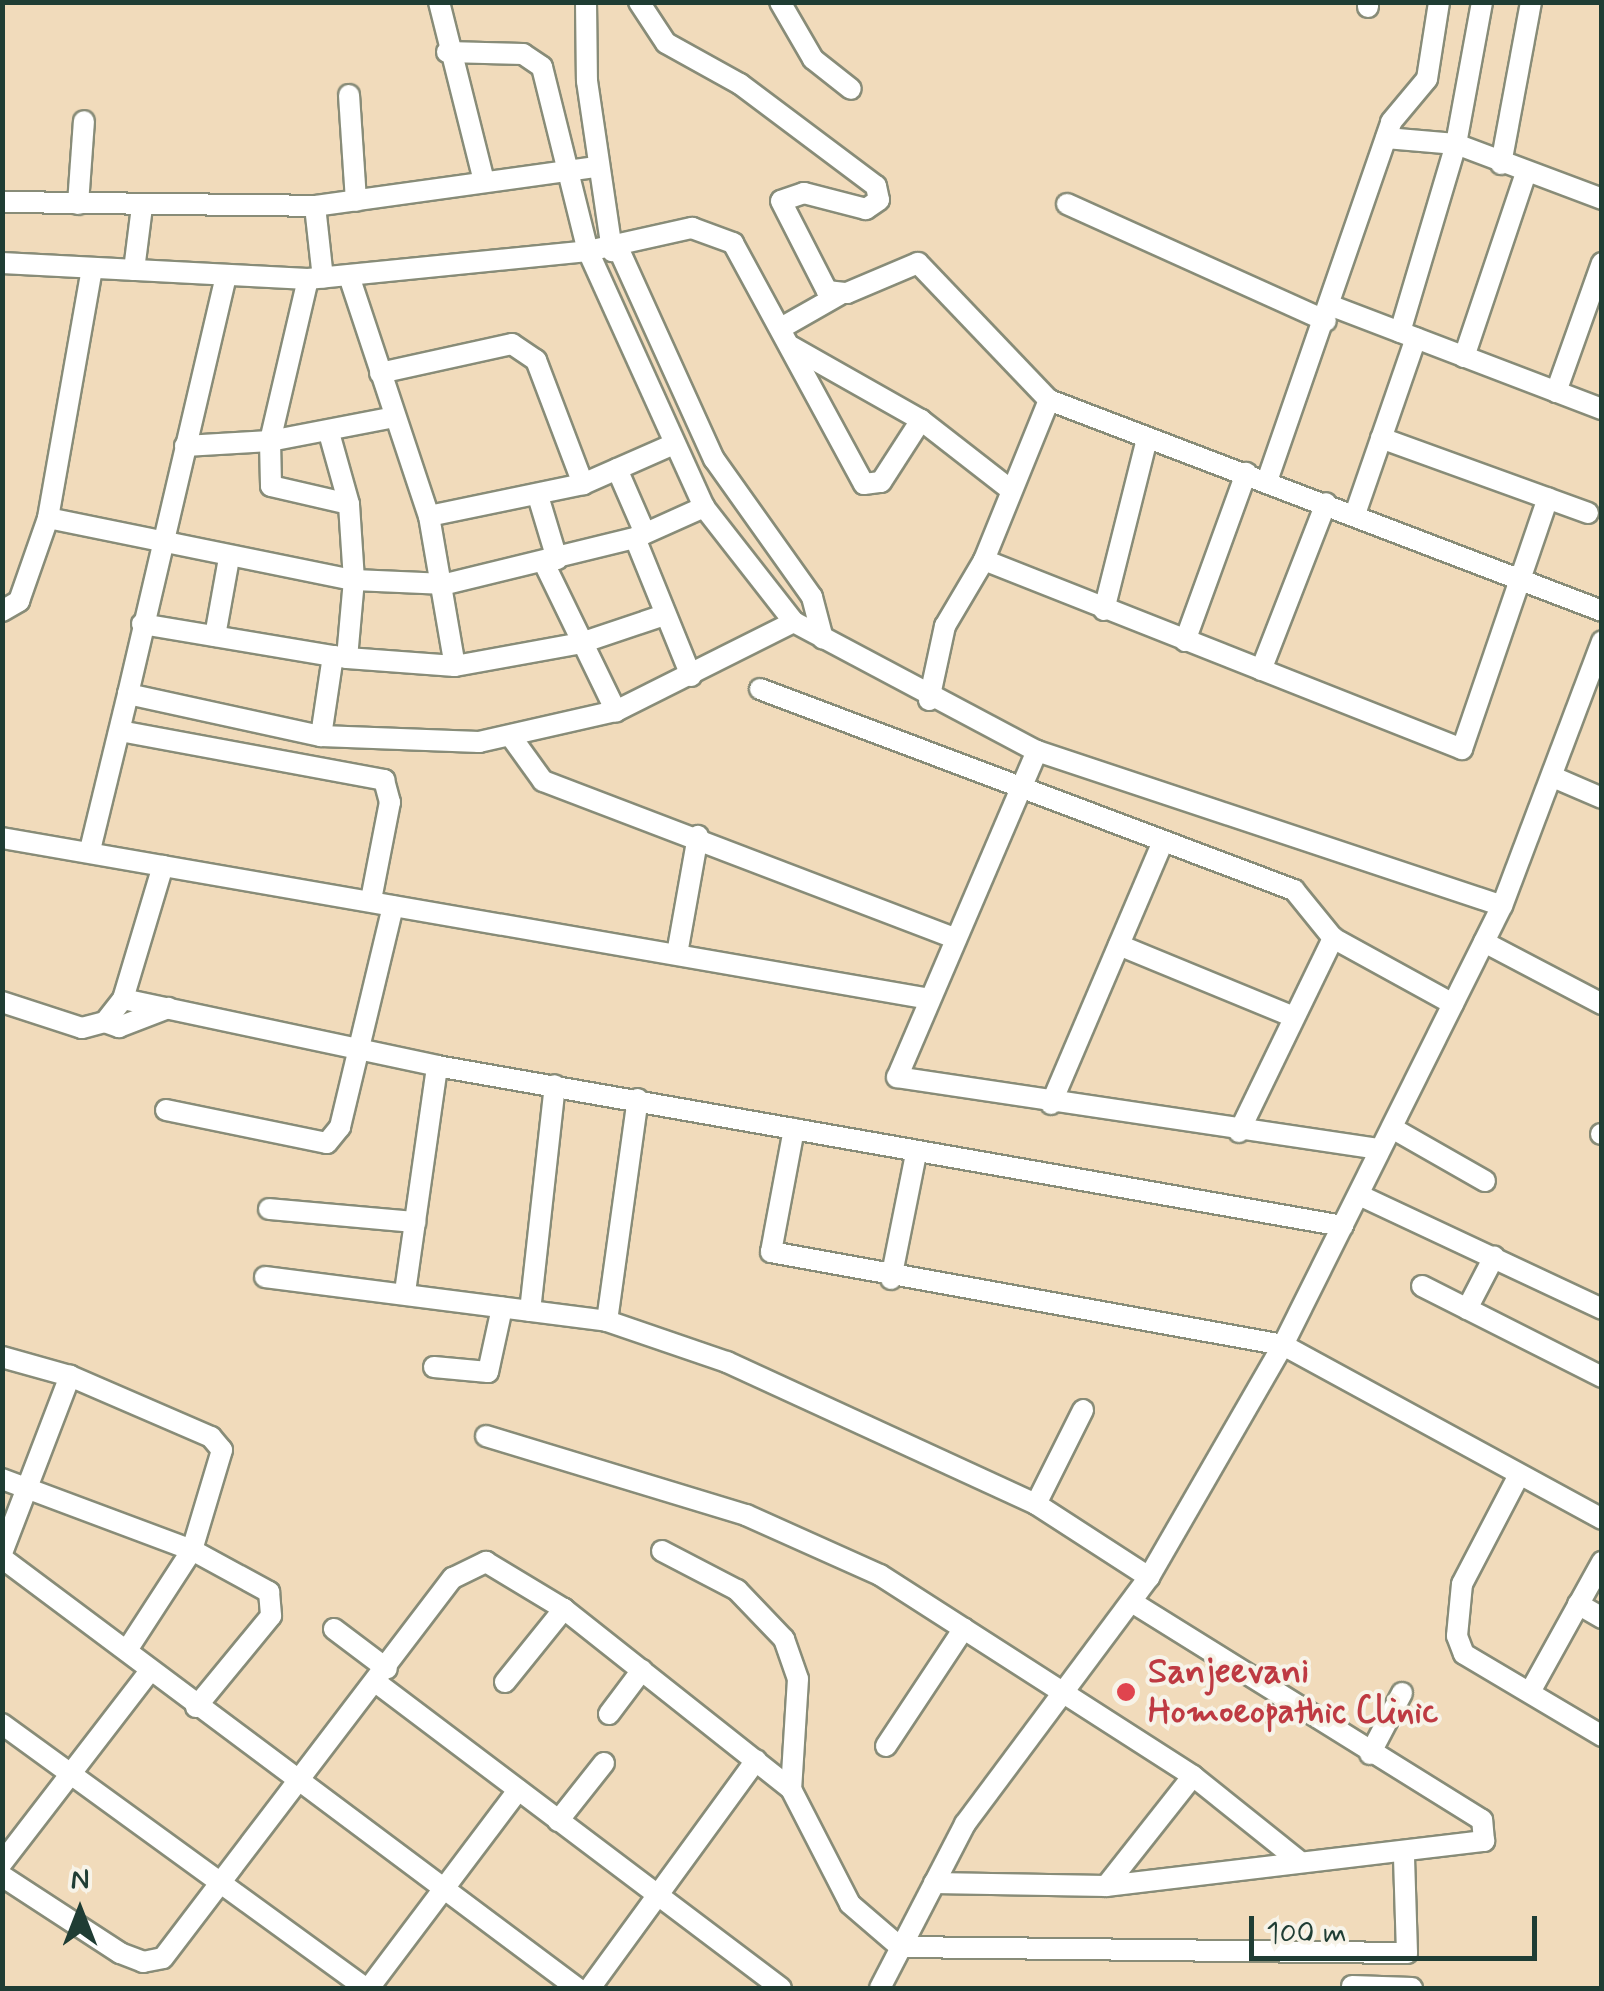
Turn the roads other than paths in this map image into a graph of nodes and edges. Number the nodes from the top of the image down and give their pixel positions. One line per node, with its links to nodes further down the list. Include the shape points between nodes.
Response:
1 (439, 2): 8 (street)
2 (586, 2): 15 (street)
3 (639, 2): 35 (street, via 666,43 740,84 876,186 879,200 866,209 804,193 781,201 820,285)
4 (780, 2): 9 (street, via 813,59)
5 (1439, 2): 12 (street, via 1427,80)
6 (1482, 2): 13 (street)
7 (1532, 2): 14 (street)
8 (447, 52): 16 (street, via 534,58 548,80); 18 (street)
9 (851, 89)
10 (348, 95): 20 (street)
11 (84, 121): 22 (street)
12 (1386, 138): 13 (street); 36 (street)
13 (1456, 144): 14 (street); 37 (street)
14 (1501, 164): 17 (street)
15 (597, 167): 16 (street); 26 (street)
16 (564, 169): 18 (street); 27 (street)
17 (1526, 173): 19 (street); 39 (street)
18 (484, 181): 20 (street)
19 (1602, 198)
20 (356, 201): 24 (street)
21 (2, 202): 22 (street)
22 (78, 204): 25 (street)
23 (1067, 204): 36 (street)
24 (315, 206): 25 (street); 34 (street)
25 (142, 207): 31 (street)
26 (616, 250): 27 (street); 38 (street, via 692,228 723,233); 40 (street)
27 (588, 251): 33 (street); 40 (street)
28 (2, 263): 30 (street)
29 (1602, 263): 42 (street)
30 (92, 269): 31 (street); 67 (street)
31 (134, 270): 32 (street)
32 (226, 276): 34 (street); 53 (street)
33 (350, 276): 34 (street); 41 (street)
34 (316, 278): 50 (street)
35 (839, 295): 38 (street); 43 (street, via 901,262 929,267)
36 (1329, 314): 37 (street); 56 (street)
37 (1408, 335): 39 (street); 49 (street)
38 (786, 337): 47 (street); 47 (street, via 864,484 881,482)
39 (1464, 357): 42 (street)
40 (652, 360): 45 (street); 45 (street)
41 (380, 373): 46 (street); 57 (street, via 512,344 536,360)
42 (1556, 392): 44 (street)
43 (1048, 400): 51 (street); 58 (street)
44 (1602, 409)
45 (677, 411): 52 (street); 71 (street)
46 (396, 417): 48 (street); 66 (street)
47 (921, 420): 58 (street)
48 (330, 433): 50 (street); 62 (street)
49 (1381, 438): 60 (street); 65 (street)
50 (270, 441): 53 (street); 62 (street, via 271,486)
51 (1146, 443): 55 (street); 77 (street)
52 (674, 444): 54 (street); 63 (street)
53 (185, 446): 69 (street)
54 (617, 469): 57 (street); 68 (street)
55 (1246, 472): 56 (street); 85 (street)
56 (1267, 481): 61 (street)
57 (583, 484): 59 (street)
58 (1008, 487): 72 (street)
59 (538, 496): 66 (street); 73 (street)
60 (1548, 498): 64 (street); 74 (street)
61 (1326, 503): 65 (street); 90 (street)
62 (349, 504): 75 (street)
63 (704, 507): 68 (street); 71 (street)
64 (1588, 513)
65 (1355, 514): 74 (street)
66 (429, 516): 76 (street)
67 (48, 518): 69 (street); 78 (street, via 19,601)
68 (640, 536): 73 (street); 80 (street)
69 (160, 545): 70 (street); 82 (street)
70 (229, 558): 75 (street); 83 (street)
71 (764, 558): 81 (street); 84 (street, via 818,607)
72 (984, 560): 77 (street); 93 (street, via 946,626)
73 (550, 561): 76 (street); 87 (street)
74 (1518, 577): 79 (street); 90 (street, via 1462,749)
75 (354, 580): 76 (street); 88 (street)
76 (446, 584): 89 (street)
77 (1104, 610): 85 (street)
78 (2, 611)
79 (1602, 611)
80 (664, 614): 87 (street); 91 (street)
81 (794, 622): 84 (street); 91 (street)
82 (142, 624): 83 (street); 95 (street)
83 (215, 636): 88 (street)
84 (823, 639): 93 (street)
85 (1185, 641): 90 (street)
86 (1602, 641): 99 (street)
87 (580, 643): 89 (street); 94 (street)
88 (340, 657): 89 (street); 96 (street)
89 (456, 666)
90 (1260, 670)
91 (691, 676): 94 (street)
92 (760, 689): 100 (street)
93 (929, 700): 98 (street)
94 (616, 711): 97 (street)
95 (124, 713): 96 (street); 105 (street); 107 (street, via 384,780 390,802)
96 (321, 736): 97 (street)
97 (512, 738): 102 (street, via 543,781)
98 (1037, 751): 100 (street); 109 (street)
99 (1553, 777): 101 (street); 109 (street)
100 (1018, 782): 104 (street); 110 (street)
101 (1602, 798)
102 (698, 836): 110 (street); 114 (street)
103 (2, 838): 105 (street)
104 (1162, 844): 111 (street, via 1294,890); 113 (street)
105 (90, 850): 106 (street)
106 (163, 866): 107 (street); 115 (street)
107 (372, 900): 108 (street)
108 (393, 906): 114 (street); 123 (street)
109 (1502, 906): 112 (street)
110 (954, 938): 116 (street)
111 (1333, 938): 118 (street); 121 (street)
112 (1484, 942): 118 (street); 119 (street)
113 (1119, 944): 121 (street); 127 (street)
114 (677, 954): 116 (street)
115 (123, 999): 120 (street); 122 (street)
116 (929, 1000): 127 (street, via 897,1078)
117 (2, 1002): 122 (street, via 82,1028)
118 (1453, 1004): 129 (street)
119 (1602, 1004)
120 (168, 1008): 122 (street, via 119,1027); 123 (street)
121 (1294, 1018): 131 (street)
122 (105, 1022)
123 (360, 1051): 124 (street); 128 (street, via 327,1144)
124 (437, 1066): 125 (street); 137 (street)
125 (554, 1085): 126 (street); 147 (street)
126 (638, 1099): 130 (street); 148 (street)
127 (1051, 1104): 131 (street)
128 (166, 1110)
129 (1392, 1128): 132 (street); 134 (street)
130 (794, 1130): 133 (street); 141 (street, via 771,1252)
131 (1239, 1132): 132 (street)
132 (1380, 1149): 135 (street)
133 (916, 1154): 138 (street); 141 (street)
134 (1485, 1180)
135 (1359, 1196): 138 (street); 139 (street)
136 (269, 1209): 137 (street)
137 (414, 1222): 143 (street)
138 (1343, 1226): 149 (street)
139 (1494, 1257): 145 (street); 146 (street)
140 (265, 1277): 143 (street)
141 (891, 1280): 149 (street)
142 (1422, 1286): 145 (street)
143 (404, 1292): 144 (street)
144 (502, 1308): 147 (street); 151 (street, via 488,1372)
145 (1467, 1309): 153 (street)
146 (1602, 1309)
147 (530, 1311): 148 (street)
148 (606, 1321): 159 (street, via 727,1362)
149 (1283, 1345): 156 (street); 165 (street)
150 (2, 1357): 152 (street)
151 (434, 1367)
152 (70, 1376): 158 (street); 161 (street, via 217,1440 221,1462)
153 (1602, 1376)
154 (1084, 1410): 159 (street)
155 (486, 1436): 170 (street, via 746,1514 880,1575)
156 (1519, 1475): 160 (street); 177 (street, via 1462,1584 1455,1620 1464,1654)
157 (2, 1479): 158 (street)
158 (30, 1490): 161 (street); 163 (street)
159 (1036, 1504): 165 (street)
160 (1602, 1520)
161 (192, 1550): 172 (street); 180 (street, via 269,1592 274,1605)
162 (662, 1551): 191 (street, via 737,1590 784,1638 798,1679)
163 (2, 1556): 172 (street)
164 (1602, 1562): 167 (street)
165 (1149, 1577): 166 (street)
166 (1132, 1602): 179 (street); 185 (street)
167 (1578, 1604): 169 (street); 177 (street)
168 (564, 1609): 173 (street); 175 (street, via 501,1566 472,1564); 176 (street)
169 (1602, 1618)
170 (964, 1628): 179 (street); 184 (street)
171 (334, 1630): 175 (street)
172 (127, 1650): 174 (street)
173 (642, 1670): 181 (street); 186 (street)
174 (150, 1671): 180 (street); 188 (street)
175 (382, 1676): 190 (street); 192 (street)
176 (505, 1682)
177 (1530, 1692): 183 (street)
178 (1402, 1693): 185 (street)
179 (1061, 1694): 189 (street); 198 (street, via 965,1824)
180 (196, 1707): 190 (street)
181 (609, 1714)
182 (2, 1724): 188 (street)
183 (1602, 1736)
184 (886, 1746)
185 (1370, 1754): 194 (street, via 1489,1833 1474,1846)
186 (756, 1760): 191 (street); 202 (street)
187 (604, 1763): 193 (street)
188 (70, 1775): 196 (street); 199 (street)
189 (1194, 1776): 195 (street); 200 (street)
190 (296, 1784): 199 (street); 201 (street)
191 (791, 1789): 203 (street, via 850,1904)
192 (518, 1790): 193 (street); 201 (street)
193 (558, 1821): 202 (street)
194 (1404, 1858): 195 (street); 204 (street, via 1407,1953)
195 (1298, 1860): 200 (street)
196 (2, 1864)
197 (2, 1876): 199 (street, via 143,1962 163,1958)
198 (934, 1883): 200 (street); 203 (street)
199 (217, 1886): 206 (street)
200 (1106, 1886)
201 (443, 1890): 206 (street); 207 (street)
202 (660, 1901): 208 (street); 209 (street)
203 (900, 1947): 204 (street); 210 (street)
204 (1358, 1953): 205 (street)
205 (1352, 1987): 211 (street)
206 (367, 1988)
207 (577, 1988)
208 (590, 1988)
209 (781, 1988)
210 (880, 1988)
211 (1412, 1988)

